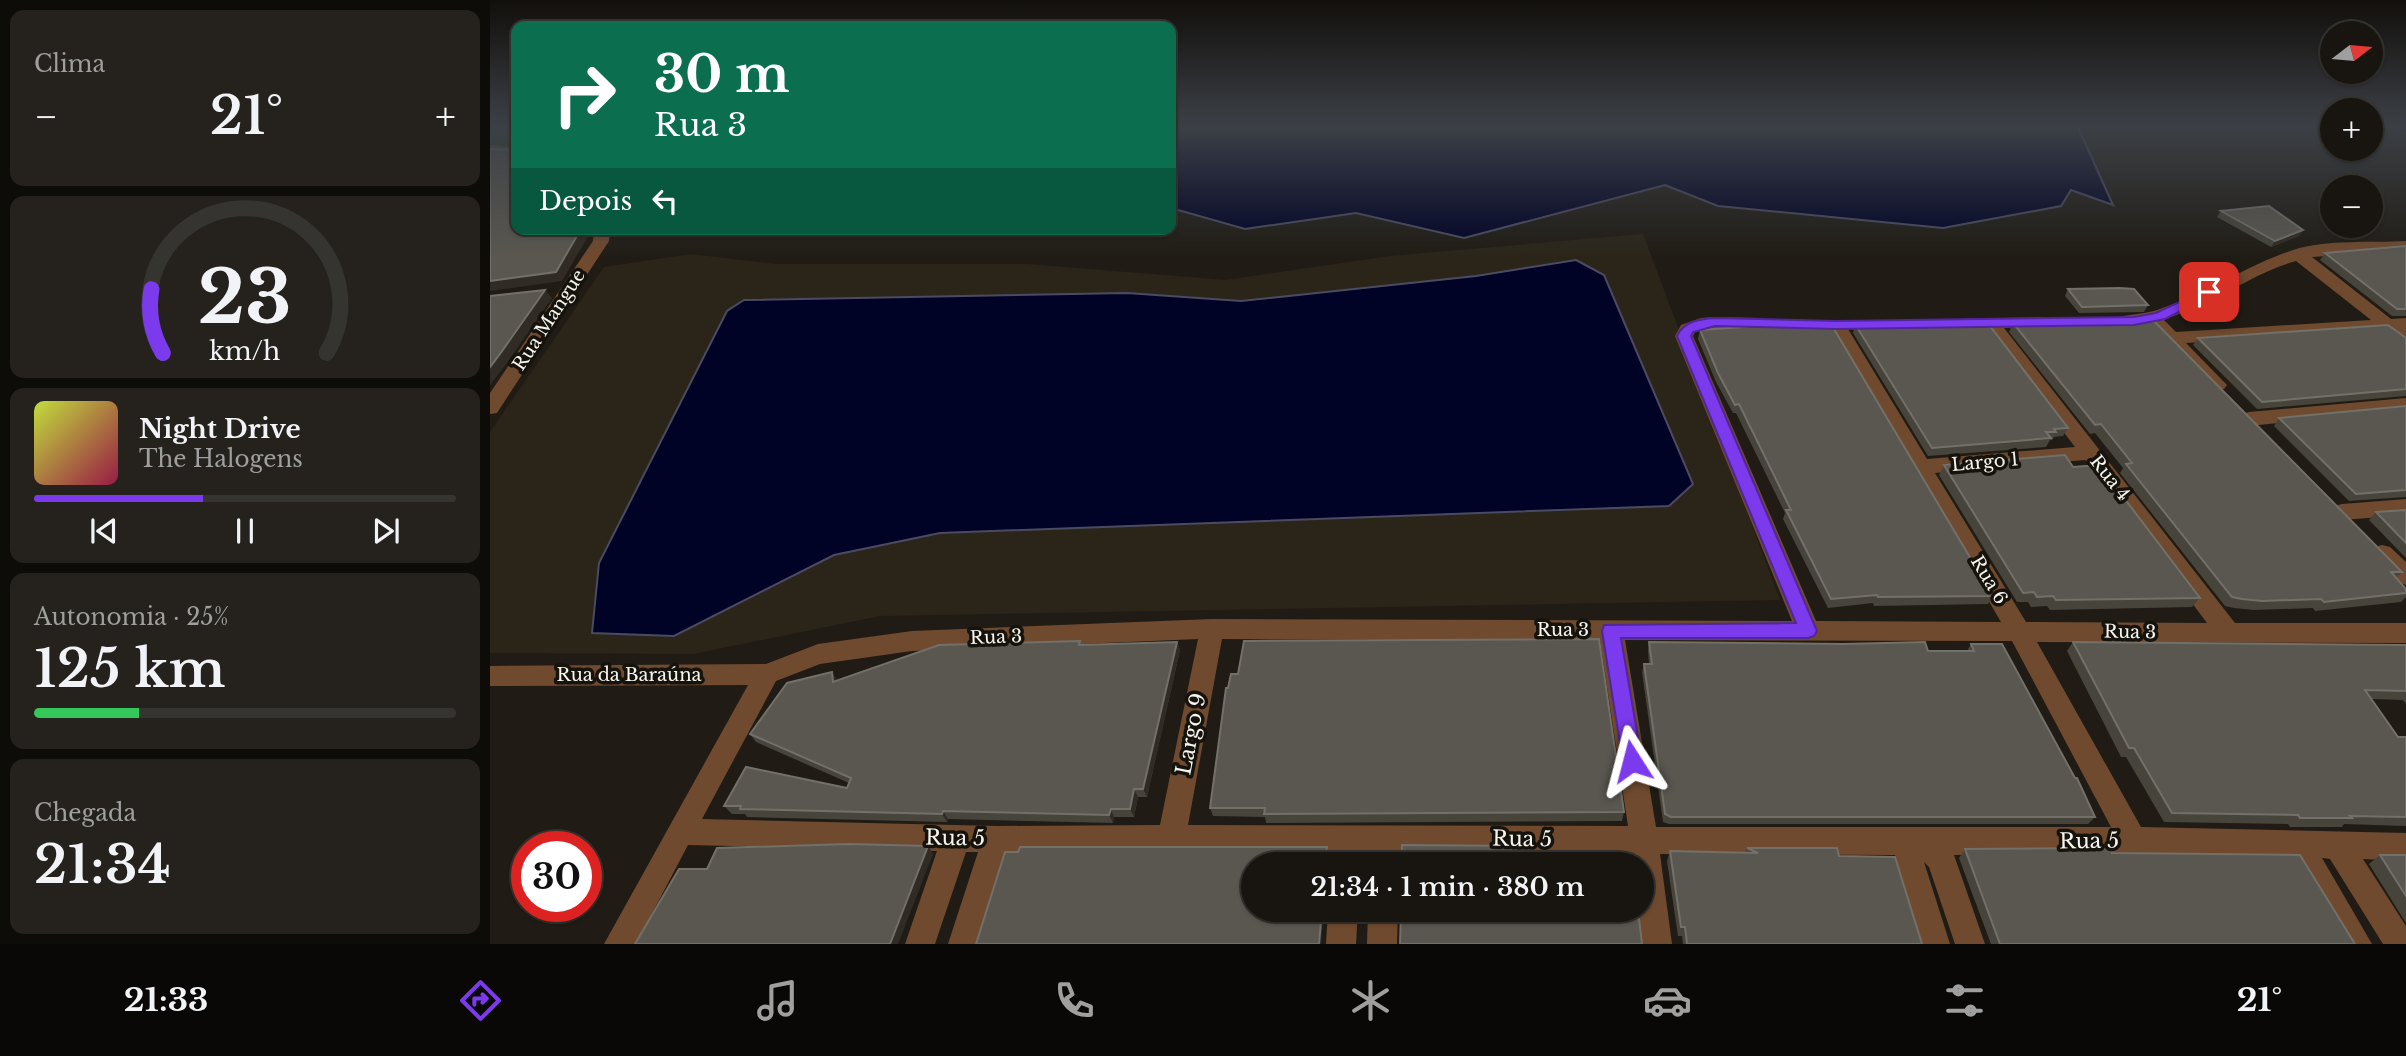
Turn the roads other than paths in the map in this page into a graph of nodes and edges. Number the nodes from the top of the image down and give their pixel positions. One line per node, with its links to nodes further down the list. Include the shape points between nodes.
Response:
1 (602, 235): 4 (street, Rua Mangue)
2 (2406, 246): 3 (street)
3 (2298, 254): 6 (street); 13 (street)
4 (569, 288): 5 (street); 18 (street, Rua Mangue)
5 (543, 292)
6 (2153, 318): 7 (street); 15 (street)
7 (2108, 321)
8 (2056, 322): 9 (street)
9 (1990, 323): 12 (street); 21 (street, Rua 4)
10 (2406, 323): 13 (street)
11 (1892, 324): 14 (street)
12 (1934, 324)
13 (2387, 324): 15 (street); 16 (street)
14 (1836, 325): 22 (street, Rua 6); 29 (street, via 1715,322 1692,326 1684,336)
15 (2172, 338): 19 (street)
16 (2406, 339)
17 (2406, 404): 19 (street)
18 (490, 408)
19 (2249, 419): 20 (street)
20 (2268, 438)
21 (2090, 453): 22 (street, Largo 1); 31 (street, Rua 4)
22 (1921, 467): 30 (street, Rua 6)
23 (2323, 494): 25 (street)
24 (2406, 506): 25 (street)
25 (2342, 512): 26 (street)
26 (2406, 576)
27 (1212, 629): 28 (street, Rua 3); 33 (street, Rua 3, via 912,641 818,654); 38 (street, Largo 9)
28 (1611, 631): 29 (street, Rua 3); 39 (street)
29 (1808, 631): 30 (street, Rua 3)
30 (2019, 631): 31 (street, Rua 3); 40 (street, Rua 6)
31 (2229, 633): 32 (street, Rua 3)
32 (2406, 633)
33 (767, 674): 34 (street, Rua da Baraúna); 35 (street)
34 (490, 676)
35 (681, 832): 36 (street, Rua 5); 49 (street)
36 (956, 838): 37 (street, Rua 5); 50 (street)
37 (997, 839): 38 (street, Rua 5); 51 (street)
38 (1171, 839): 45 (street, Rua 5)
39 (1644, 840): 41 (street, Rua 5); 46 (street, Rua 5); 54 (street)
40 (2133, 840): 41 (street, Rua 5); 42 (street, Rua 5)
41 (1921, 842): 55 (street, via 1908,858); 56 (street, via 1941,858)
42 (2299, 846): 43 (street, Rua 5); 57 (street)
43 (2339, 847): 44 (street, Rua 5); 58 (street)
44 (2406, 847)
45 (1347, 851): 46 (street, Rua 5)
46 (1385, 851)
47 (1342, 922): 52 (street)
48 (1383, 922): 53 (street)
49 (619, 944)
50 (920, 944)
51 (963, 944)
52 (1341, 944)
53 (1382, 944)
54 (1657, 944)
55 (1935, 944)
56 (1970, 944)
57 (2357, 944)
58 (2400, 944)

